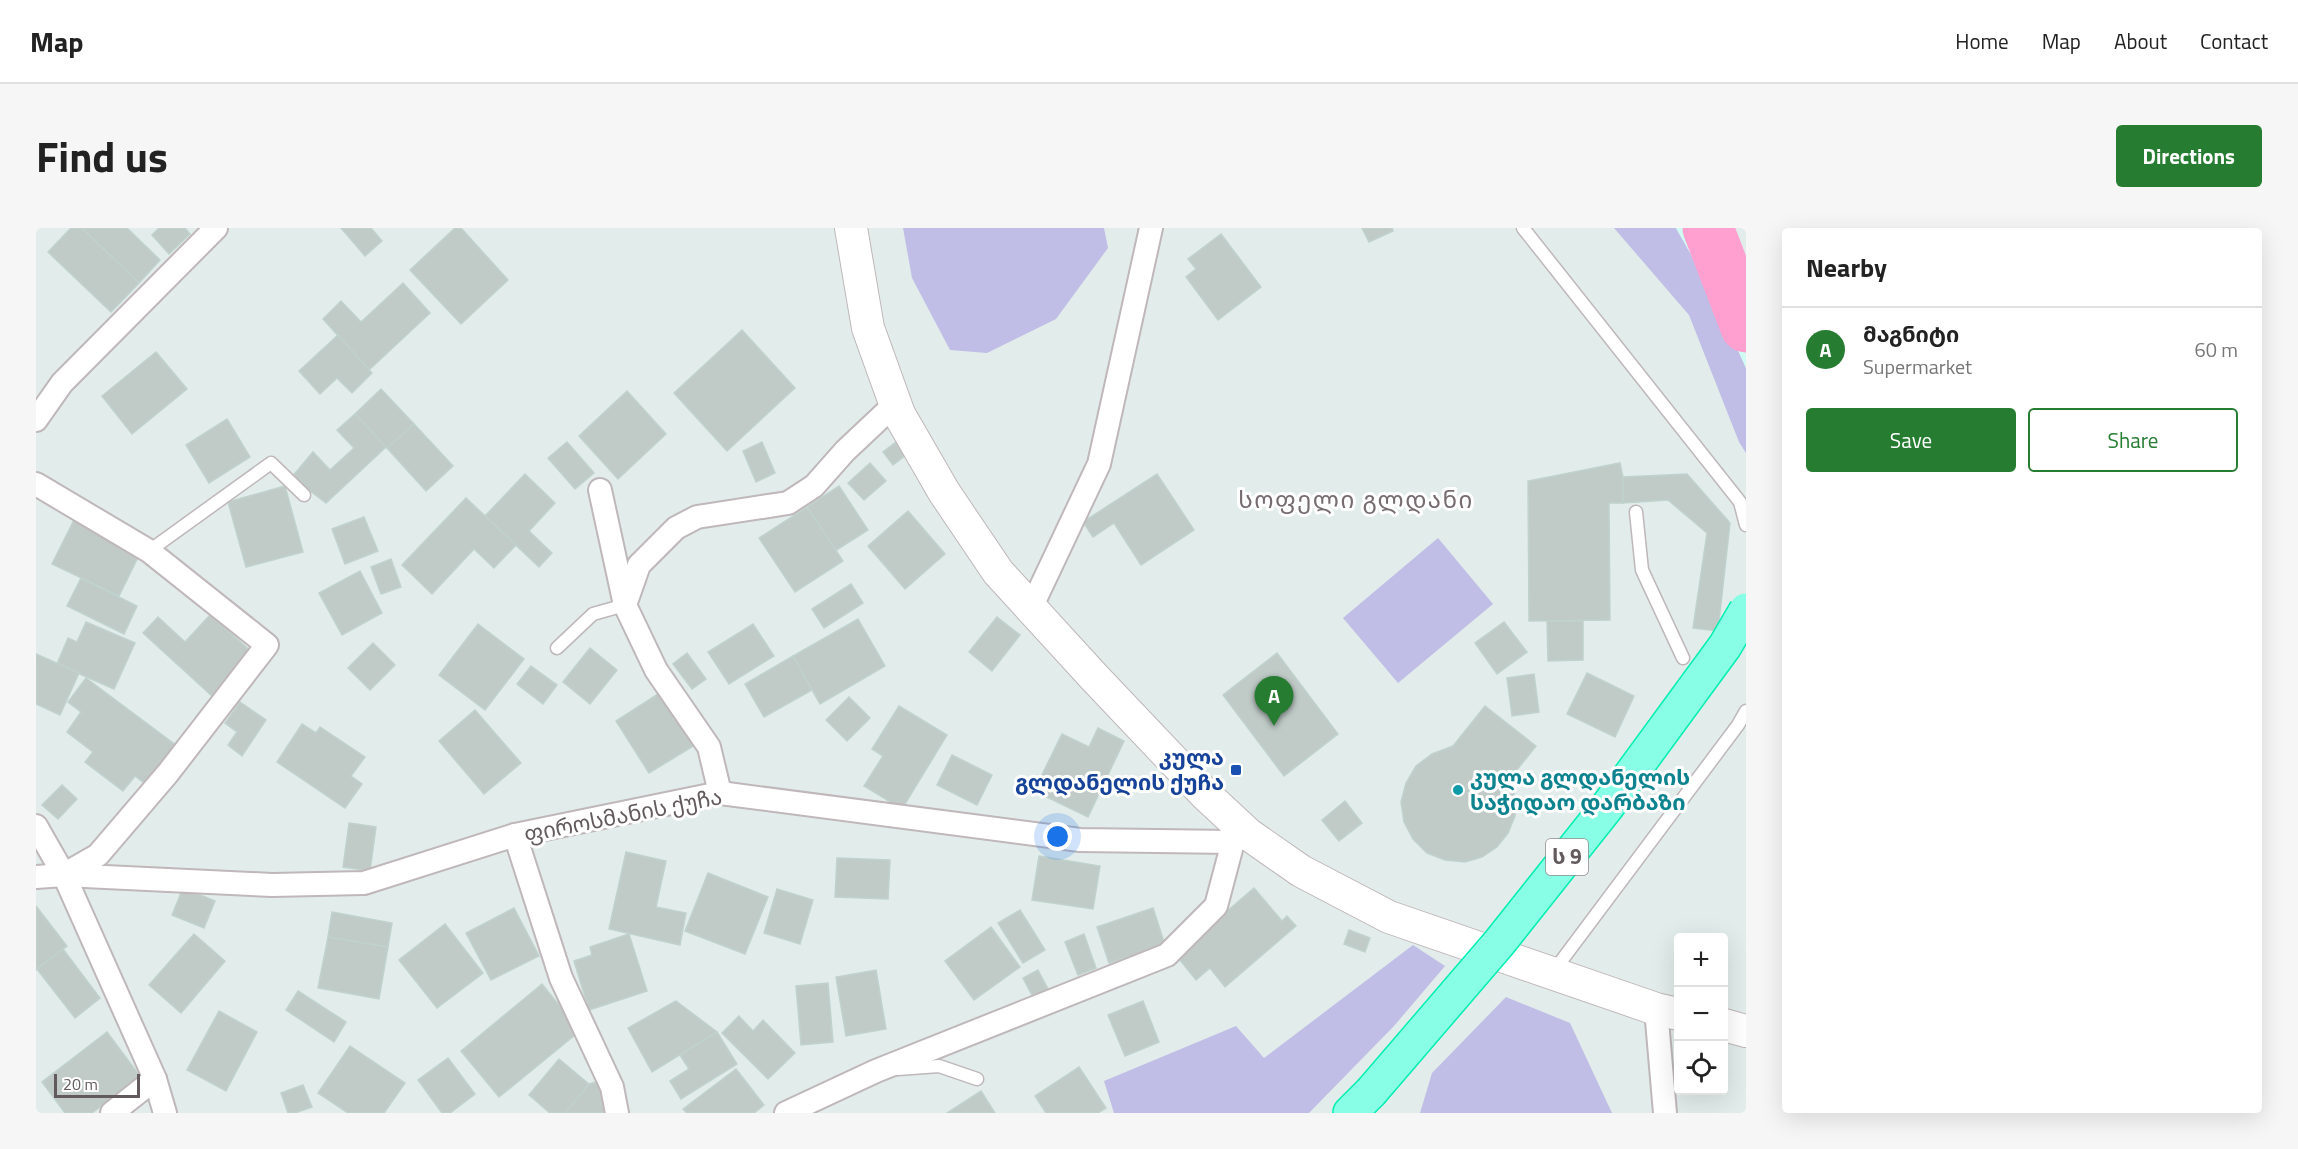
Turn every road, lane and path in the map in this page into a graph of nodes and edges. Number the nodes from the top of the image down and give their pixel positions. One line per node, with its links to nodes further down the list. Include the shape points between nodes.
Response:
1 (216, 228): 6 (street, via 62,383)
2 (851, 228): 5 (main road, via 868,328)
3 (1151, 228): 14 (street, via 1099,464)
4 (1523, 228): 11 (lane, via 1740,502)
5 (896, 404): 13 (street, via 814,486 788,503 697,517 676,528 639,565); 14 (main road, via 944,492 998,572)
6 (36, 420)
7 (36, 484): 12 (street)
8 (600, 490): 13 (street)
9 (304, 495): 12 (lane, via 271,463)
10 (1636, 512): 17 (lane, via 1642,570)
11 (1746, 525)
12 (149, 551): 23 (street, via 267,645 98,855)
13 (625, 605): 16 (lane, via 592,614); 19 (street, via 656,670 709,747)
14 (1031, 608): 22 (main road, via 1206,795)
15 (1746, 610): 31 (highway, ს 9, bridge, via 1725,645 1607,807 1499,943)
16 (557, 648)
17 (1683, 658)
18 (1746, 711): 26 (lane)
19 (720, 793): 21 (street, ფიროსმანის ქუჩა); 22 (street, ფიროსმანის ქუჩა, via 1080,840)
20 (36, 826): 23 (street)
21 (515, 835): 23 (street, ფიროსმანის ქუჩა, via 364,883 272,885); 34 (street, via 561,978 612,1087)
22 (1240, 838): 26 (main road, via 1389,917); 28 (street, via 1216,906 1167,955)
23 (64, 874): 24 (street, ფიროსმანის ქუჩა); 25 (street); 29 (street)
24 (36, 877)
25 (36, 891)
26 (1552, 973): 27 (main road)
27 (1667, 1012): 36 (street)
28 (876, 1071): 30 (lane, via 939,1066); 35 (street)
29 (155, 1079): 32 (street); 33 (street)
30 (977, 1079)
31 (1360, 1102)
32 (112, 1113)
33 (165, 1113)
34 (617, 1113)
35 (786, 1113)
36 (1665, 1113)

